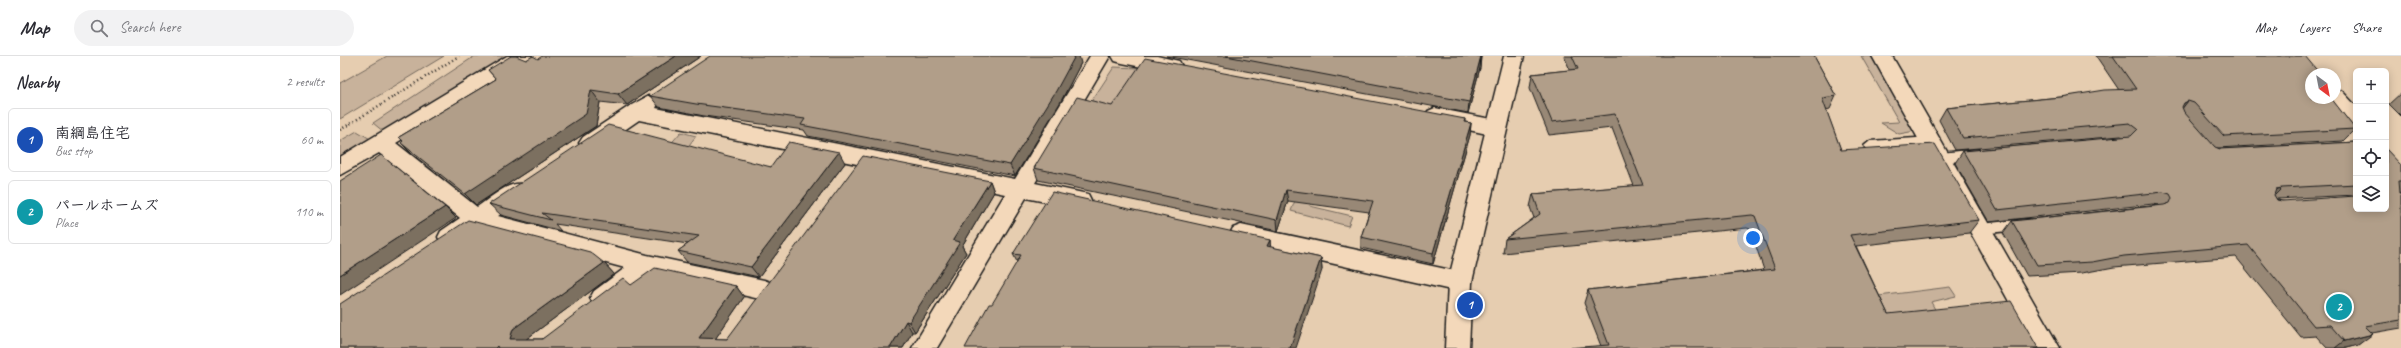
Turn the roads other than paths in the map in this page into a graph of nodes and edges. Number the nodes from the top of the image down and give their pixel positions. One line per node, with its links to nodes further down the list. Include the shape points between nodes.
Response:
1 (522, 56): 13 (street)
2 (1100, 56): 22 (street)
3 (1122, 56): 6 (street)
4 (1514, 56): 12 (street)
5 (1882, 56): 15 (street)
6 (1190, 69)
7 (661, 95): 9 (street)
8 (2341, 103): 11 (street)
9 (635, 112): 16 (street); 18 (street)
10 (1418, 113): 12 (street)
11 (2353, 116)
12 (1496, 128): 31 (street)
13 (381, 143): 19 (street); 24 (street)
14 (1870, 146): 15 (lane)
15 (1936, 150): 17 (lane); 26 (street)
16 (575, 152)
17 (1988, 154)
18 (864, 156): 20 (street); 22 (street)
19 (340, 167)
20 (850, 175)
21 (536, 179): 24 (street)
22 (1019, 187): 23 (street); 35 (street)
23 (1097, 203)
24 (476, 219): 28 (street); 29 (street)
25 (2036, 223): 26 (lane)
26 (1981, 229): 37 (street)
27 (1220, 230): 31 (street)
28 (430, 249)
29 (647, 264): 32 (street); 34 (street)
30 (778, 271): 32 (street)
31 (1460, 282): 36 (street)
32 (764, 290): 33 (street)
33 (750, 309)
34 (585, 311)
35 (924, 348)
36 (1457, 348)
37 (2048, 348)

